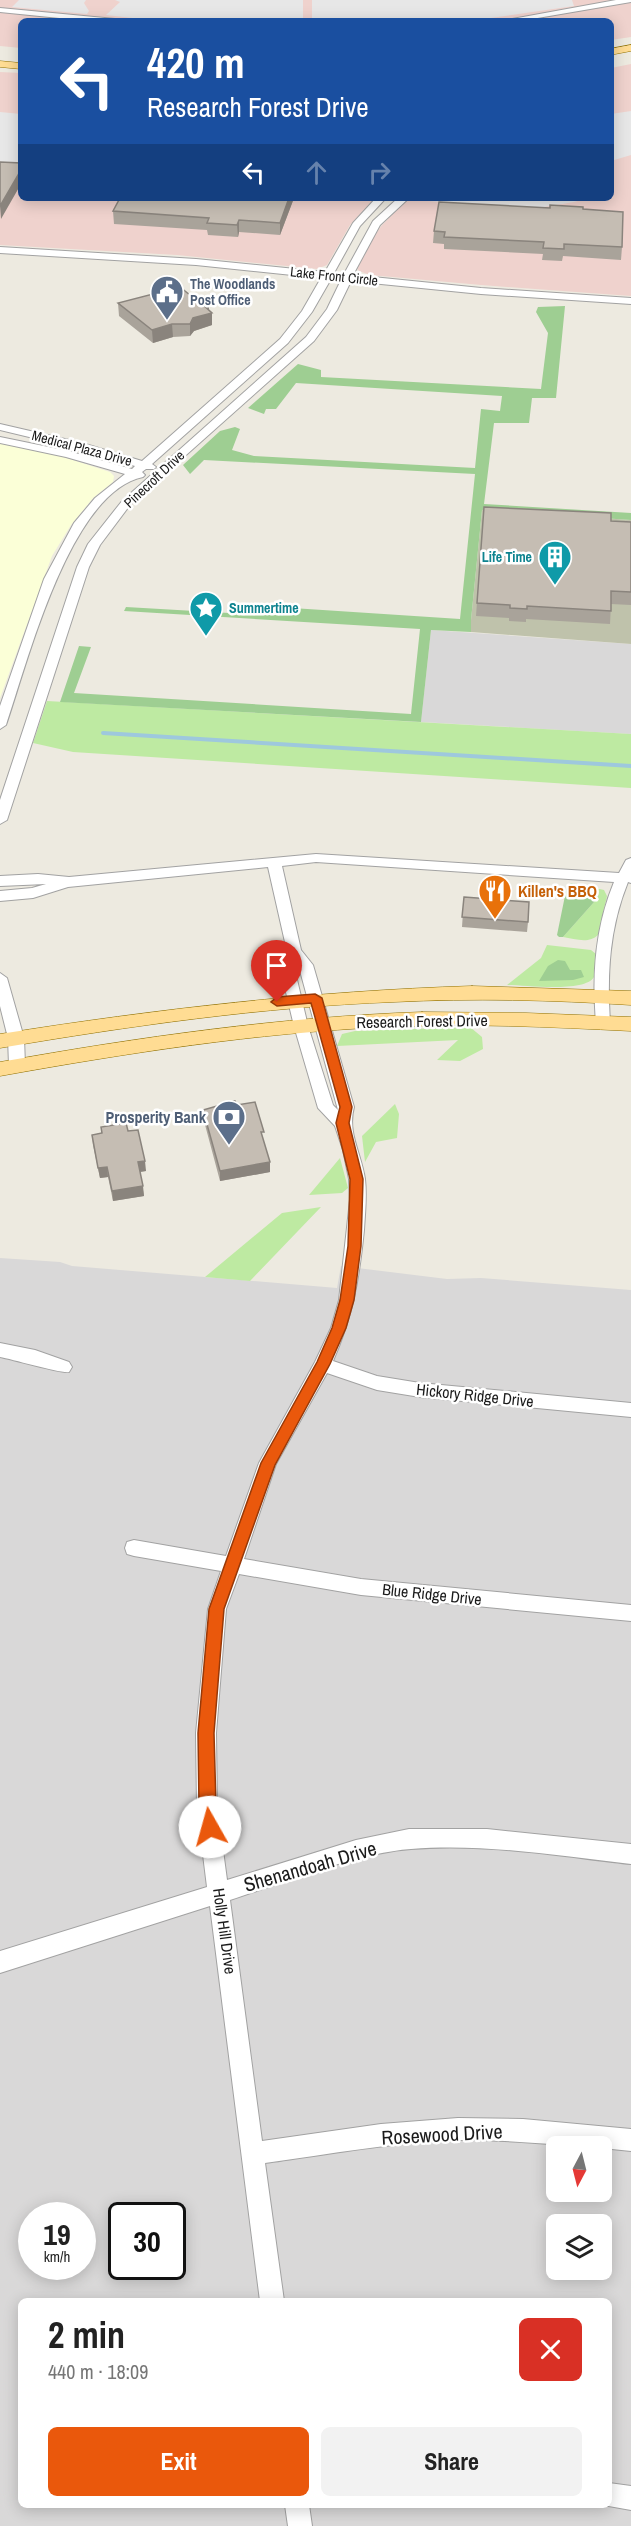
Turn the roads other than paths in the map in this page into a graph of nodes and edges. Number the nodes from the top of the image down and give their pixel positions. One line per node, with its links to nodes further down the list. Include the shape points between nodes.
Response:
1 (631, 0): 4 (street)
2 (0, 10): 3 (street)
3 (84, 18)
4 (523, 18)
5 (631, 48): 6 (main road)
6 (614, 51)
7 (18, 60): 8 (main road)
8 (2, 64): 9 (main road)
9 (18, 68)
10 (378, 201): 13 (street, Pinecroft Drive, via 356,225)
11 (401, 201): 14 (street, Pinecroft Drive, via 376,224)
12 (0, 250): 13 (street, Lake Front Circle, via 184,261)
13 (328, 275): 14 (street, Lake Front Circle); 18 (street, Pinecroft Drive, via 285,341)
14 (347, 277): 15 (street, Lake Front Circle); 20 (street, Pinecroft Drive, via 332,310 310,339)
15 (631, 301)
16 (0, 427): 18 (street, Medical Plaza Drive)
17 (0, 440): 19 (street, Medical Plaza Drive, via 68,454)
18 (144, 465): 19 (street, Pinecroft Drive); 20 (street, Medical Plaza Drive)
19 (133, 474): 20 (street, Medical Plaza Drive); 21 (street, Pinecroft Drive, via 89,510 61,555)
20 (158, 475): 22 (street, Pinecroft Drive, via 108,524 83,567)
21 (0, 726)
22 (0, 820)
23 (274, 861): 24 (street, via 316,858); 26 (street); 28 (street)
24 (628, 873): 30 (street, via 608,913)
25 (0, 881): 26 (street)
26 (69, 882): 27 (street, via 33,893)
27 (0, 896)
28 (294, 951): 31 (street, Holly Hill Drive, via 306,965); 33 (street, Holly Hill Drive, via 287,967)
29 (0, 978): 38 (street)
30 (600, 996): 31 (main road, Research Forest Drive, via 445,993); 32 (main road, Research Forest Drive); 34 (street)
31 (315, 998): 33 (main road, Research Forest Drive); 35 (street, Holly Hill Drive)
32 (631, 998)
33 (293, 1000): 37 (street, Holly Hill Drive); 38 (main road, Research Forest Drive, via 162,1015)
34 (603, 1023): 35 (main road, Research Forest Drive, via 474,1019); 36 (main road, Research Forest Drive)
35 (324, 1024): 37 (main road, Research Forest Drive); 40 (street, Holly Hill Drive, via 346,1107)
36 (631, 1024)
37 (301, 1026): 39 (main road, Research Forest Drive, via 168,1041); 40 (street, Holly Hill Drive, via 326,1108)
38 (8, 1040): 39 (street)
39 (9, 1067)
40 (342, 1123): 42 (street, Holly Hill Drive, via 357,1179 354,1246 347,1300)
41 (0, 1350): 43 (street)
42 (323, 1364): 44 (street, Hickory Ridge Drive, via 378,1383 420,1390); 46 (street, Holly Hill Drive, via 268,1463)
43 (63, 1367)
44 (631, 1410)
45 (135, 1548): 46 (street, Blue Ridge Drive)
46 (233, 1566): 47 (street, Blue Ridge Drive, via 372,1588); 49 (street, Holly Hill Drive, via 217,1609 206,1733 207,1806)
47 (631, 1613)
48 (631, 1854): 49 (street, Shenandoah Drive, via 487,1839 409,1839 356,1850)
49 (220, 1892): 50 (street, Shenandoah Drive); 52 (street, Holly Hill Drive)
50 (0, 1962)
51 (631, 2140): 52 (street, Rosewood Drive, via 459,2129)
52 (254, 2153): 53 (street, Holly Hill Drive)
53 (272, 2298)
54 (612, 2495): 55 (street)
55 (631, 2498)
56 (297, 2508): 57 (street)
57 (300, 2526)

